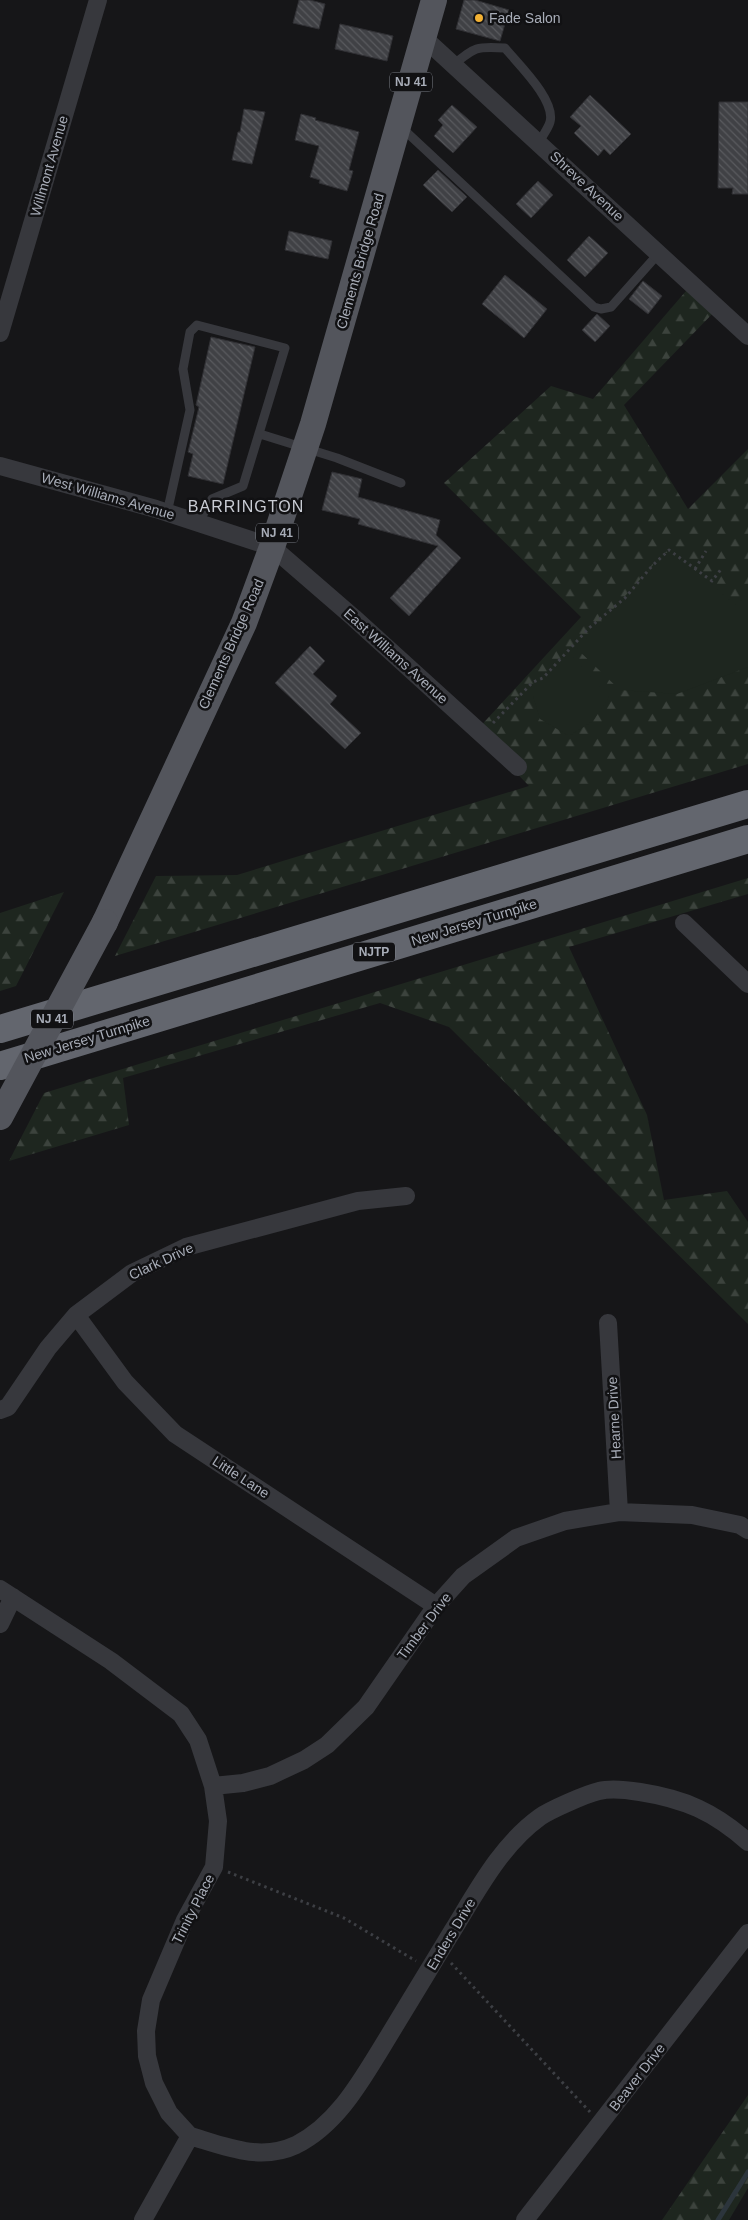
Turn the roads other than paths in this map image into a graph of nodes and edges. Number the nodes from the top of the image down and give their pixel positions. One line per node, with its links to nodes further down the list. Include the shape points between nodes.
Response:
1 (98, 0): 8 (street, Willmont Avenue)
2 (434, 0): 3 (main road, Clements Bridge Road / NJ 41)
3 (424, 38): 4 (street, Shreve Avenue); 5 (main road, Clements Bridge Road / NJ 41)
4 (453, 64): 6 (street, Shreve Avenue); 6 (lane, via 474,48 505,48 538,86 550,112 550,122)
5 (399, 126): 7 (lane, via 594,307 611,307); 11 (main road, Clements Bridge Road / NJ 41)
6 (539, 143): 7 (street, Shreve Avenue)
7 (659, 253): 9 (street, Shreve Avenue)
8 (0, 333)
9 (748, 336)
10 (260, 434): 11 (lane); 14 (lane, via 285,348 196,325 190,332 183,369 190,410); 15 (lane, via 243,486 212,499)
11 (305, 450): 13 (lane, via 337,458); 16 (main road, Clements Bridge Road / NJ 41)
12 (0, 466): 14 (street, West Williams Avenue)
13 (401, 483)
14 (167, 512): 15 (street, West Williams Avenue)
15 (198, 523): 16 (street, West Williams Avenue)
16 (272, 547): 17 (street, East Williams Avenue); 24 (main road, Clements Bridge Road / NJ 41, bridge, via 244,623 105,922)
17 (518, 767)
18 (748, 804): 22 (highway, NJTP)
19 (748, 839): 23 (highway, New Jersey Turnpike / NJTP)
20 (684, 923): 21 (street)
21 (748, 984)
22 (0, 1029)
23 (0, 1066)
24 (0, 1117)
25 (406, 1196): 26 (street, Clark Drive, via 358,1201 186,1247 132,1273)
26 (76, 1315): 28 (street, Clark Drive, via 48,1348 8,1406); 32 (street, Little Lane, via 125,1382 175,1434)
27 (608, 1324): 29 (street, Hearne Drive)
28 (0, 1410)
29 (619, 1512): 30 (street, Timber Drive, via 692,1515); 32 (street, Timber Drive, via 565,1521 516,1538 463,1576)
30 (748, 1530)
31 (6, 1593): 33 (street); 34 (street, Trinity Place, via 111,1661 181,1714 198,1740)
32 (436, 1606): 34 (street, Timber Drive, via 366,1707 328,1745 270,1776 243,1784)
33 (0, 1624)
34 (213, 1786): 37 (street, Trinity Place, via 218,1821 214,1867 185,1920 151,2000 146,2030 147,2056 154,2083 169,2113)
35 (748, 1842): 37 (street, Enders Drive, via 726,1823 697,1806 662,1795 632,1791 600,1790 541,1816 512,1843 485,1878 343,2106 319,2129 295,2145 271,2152 247,2153)
36 (748, 1933): 39 (street, Beaver Drive)
37 (190, 2136): 38 (street)
38 (143, 2220)
39 (525, 2220)

